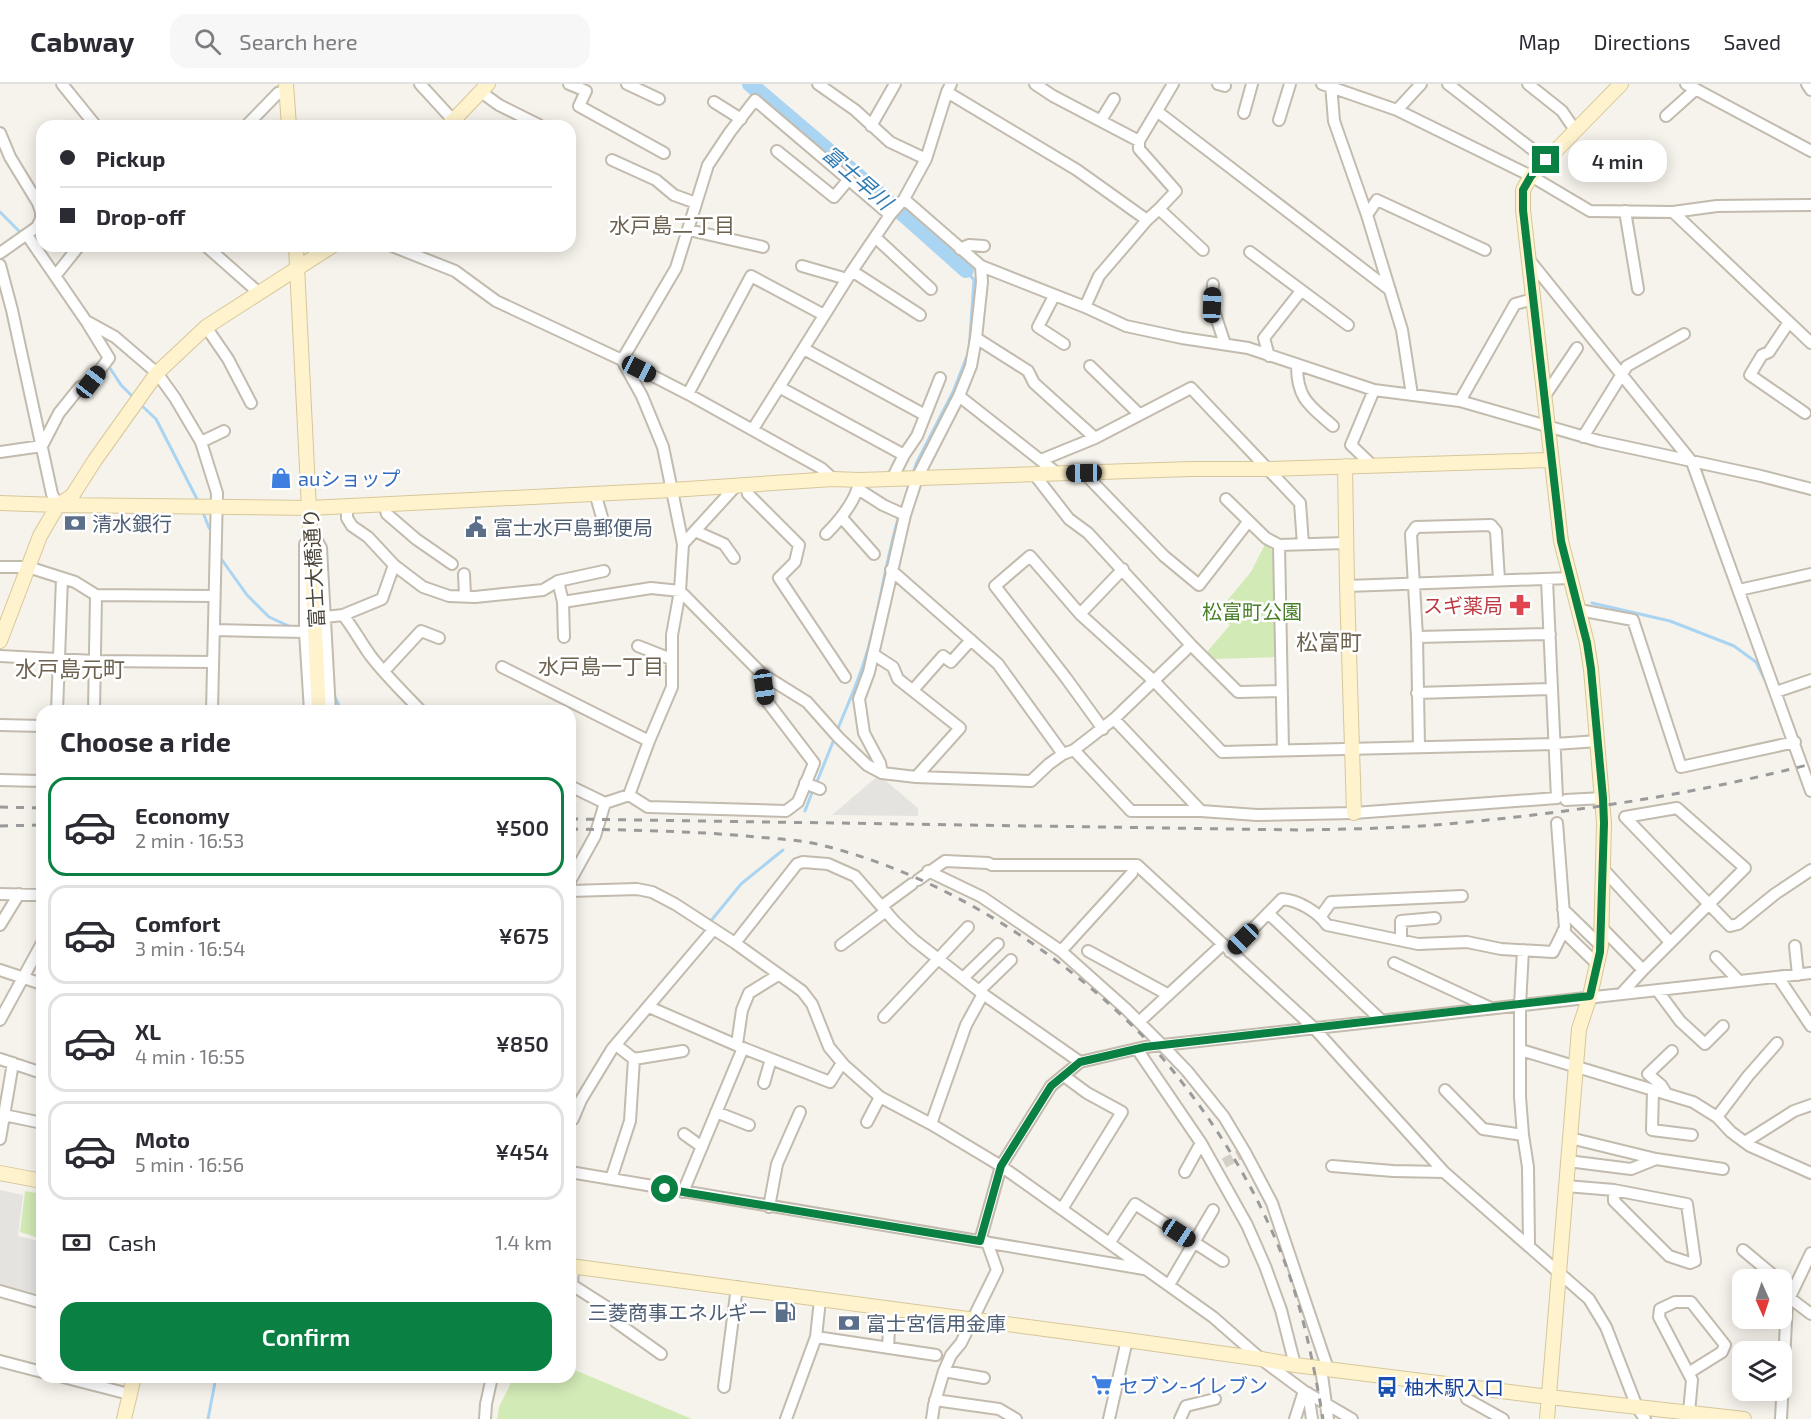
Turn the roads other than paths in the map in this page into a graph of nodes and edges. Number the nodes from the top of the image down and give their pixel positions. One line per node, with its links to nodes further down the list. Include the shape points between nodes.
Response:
1 (62, 84): 30 (street)
2 (420, 84): 33 (street)
3 (569, 84): 44 (street, via 586,91 579,106)
4 (627, 84): 22 (street)
5 (818, 84): 38 (street)
6 (895, 84): 38 (street)
7 (1035, 84): 36 (street)
8 (1173, 84): 26 (street)
9 (1252, 84): 27 (street)
10 (1290, 84): 37 (street)
11 (1420, 84): 25 (street)
12 (1448, 84): 47 (street)
13 (1528, 84): 39 (street, via 1562,111)
14 (1621, 84): 39 (street)
15 (1806, 84): 21 (street)
16 (1328, 85): 25 (street); 58 (street, via 1334,121)
17 (286, 87): 31 (street); 32 (street)
18 (1690, 87): 28 (street); 43 (street)
19 (484, 88): 34 (street); 35 (street, via 499,105)
20 (949, 88): 45 (street); 59 (street)
21 (1811, 90)
22 (659, 99)
23 (1114, 99): 36 (street)
24 (714, 102): 29 (street)
25 (1397, 110): 48 (street)
26 (1158, 112): 41 (street); 88 (street)
27 (1244, 113)
28 (1666, 116)
29 (741, 119): 49 (street, via 755,100); 51 (street, via 708,165)
30 (91, 120)
31 (252, 120)
32 (289, 120)
33 (448, 120)
34 (453, 120)
35 (529, 120)
36 (1101, 120): 41 (street)
37 (1279, 120)
38 (871, 126): 45 (street, via 890,142)
39 (1575, 130): 47 (street)
40 (0, 133): 52 (street)
41 (1139, 141): 54 (street, via 1139,148 1176,190)
42 (777, 151): 49 (street, via 834,197)
43 (1811, 152)
44 (664, 153)
45 (926, 159): 50 (street)
46 (612, 160): 51 (street, via 656,180 674,195)
47 (1546, 160): 48 (street)
48 (1531, 176): 55 (street, via 1590,211); 78 (street, via 1523,190)
49 (849, 179): 57 (street)
50 (904, 200): 57 (street); 67 (street)
51 (696, 202): 61 (street)
52 (36, 203)
53 (1811, 205): 56 (street, via 1717,206)
54 (1159, 209): 59 (street); 68 (street)
55 (1625, 211): 56 (street); 87 (street)
56 (1674, 212): 97 (street)
57 (890, 215): 63 (street)
58 (1367, 215): 69 (street, via 1377,200); 88 (street)
59 (1147, 220): 93 (street, via 1099,276)
60 (36, 228): 62 (street)
61 (688, 230): 65 (street); 108 (street, via 676,268)
62 (27, 236): 66 (street); 77 (street)
63 (875, 237): 84 (street); 86 (street)
64 (984, 246): 67 (street)
65 (763, 247)
66 (36, 248)
67 (960, 249): 81 (street)
68 (1203, 250)
69 (1485, 250)
70 (39, 252): 83 (street)
71 (74, 252): 83 (street)
72 (213, 252): 90 (street)
73 (297, 252): 82 (street, 富士大橋通り)
74 (323, 252): 82 (street)
75 (407, 252): 108 (street, via 456,271 496,301)
76 (1250, 252): 89 (street)
77 (0, 254)
78 (1530, 261): 92 (street); 112 (street)
79 (0, 265): 132 (street)
80 (802, 266): 84 (street)
81 (981, 266): 91 (street); 101 (street)
82 (298, 269): 90 (street); 157 (street, 富士大橋通り)
83 (56, 275): 96 (street)
84 (850, 275): 94 (street); 95 (street)
85 (1213, 284): 104 (street, via 1212,305)
86 (931, 289)
87 (1638, 289)
88 (1390, 290): 117 (street, via 1402,330)
89 (1301, 291): 98 (street); 107 (street, via 1264,338)
90 (258, 292): 99 (street)
91 (1054, 296): 93 (street); 103 (street, via 1038,327)
92 (1533, 299): 119 (street); 120 (street, via 1515,304)
93 (1085, 307): 104 (street, via 1126,326)
94 (824, 315): 106 (street); 116 (street, via 751,276)
95 (920, 315)
96 (86, 321): 111 (street, via 115,337); 132 (street, via 109,358 59,413)
97 (1789, 322): 102 (street); 122 (street, via 1750,375)
98 (1348, 325)
99 (206, 327): 111 (street); 121 (street)
100 (1684, 334): 112 (street, via 1627,366)
101 (976, 338): 118 (street, via 971,366); 130 (street, via 1028,371 1034,383)
102 (1811, 343)
103 (1064, 344)
104 (1225, 344): 107 (street)
105 (1577, 348): 119 (street)
106 (804, 349): 114 (street); 124 (street)
107 (1269, 356): 110 (street)
108 (622, 360): 116 (street); 149 (street, via 663,447)
109 (1090, 366): 123 (street)
110 (1297, 366): 115 (street); 125 (street, via 1305,402)
111 (157, 374): 131 (street); 154 (street, via 72,496)
112 (1622, 375): 129 (street); 137 (street)
113 (940, 378): 124 (street)
114 (779, 387): 127 (street); 134 (street)
115 (1374, 390): 117 (street); 138 (street, via 1351,445)
116 (688, 394): 127 (street)
117 (1412, 395): 120 (street)
118 (959, 396): 135 (street); 144 (street)
119 (1544, 397): 126 (street)
120 (1460, 401): 126 (street)
121 (251, 403)
122 (1805, 413)
123 (1138, 414): 130 (street); 140 (street, via 1191,388)
124 (925, 415): 134 (street)
125 (1333, 426)
126 (1547, 427): 129 (street); 136 (street)
127 (753, 429): 145 (street)
128 (224, 431): 131 (street)
129 (1583, 437): 137 (street)
130 (1095, 438): 135 (street)
131 (201, 442): 156 (street, via 217,493)
132 (42, 446): 133 (street); 154 (street)
133 (0, 452)
134 (904, 454): 144 (street)
135 (1041, 460): 143 (street)
136 (1551, 460): 138 (street); 181 (street, via 1561,541)
137 (1692, 462): 148 (street); 187 (street)
138 (1372, 465): 139 (street)
139 (1345, 466): 140 (street); 165 (street)
140 (1267, 469): 141 (street); 167 (street, via 1300,503)
141 (1084, 473): 143 (street); 160 (street, via 1164,556 1199,585)
142 (1034, 474): 143 (street); 144 (street); 175 (street, via 1069,519)
143 (1058, 474)
144 (907, 478): 146 (street); 158 (street)
145 (833, 479): 146 (street); 147 (street)
146 (859, 485): 158 (street); 159 (street)
147 (741, 486): 149 (street); 163 (street); 216 (street, via 799,545 795,562 779,578)
148 (1811, 489)
149 (672, 490): 150 (street); 166 (street)
150 (595, 494): 153 (street); 162 (street)
151 (1226, 499): 160 (street)
152 (0, 503): 154 (street)
153 (384, 504): 155 (street); 171 (street, via 387,514)
154 (58, 506): 156 (street); 174 (street)
155 (347, 506): 157 (street); 172 (street, via 352,526)
156 (217, 507): 157 (street); 190 (street)
157 (310, 508): 161 (street, 富士大橋通り)
158 (900, 513): 176 (street)
159 (842, 518): 164 (street); 169 (street)
160 (1248, 522): 168 (street)
161 (310, 530): 196 (street, via 321,548); 198 (street, via 305,545); 228 (street, 富士大橋通り)
162 (606, 531)
163 (694, 531): 166 (street); 170 (street, via 724,544)
164 (826, 534)
165 (1346, 543): 167 (street); 186 (street)
166 (683, 544): 188 (street)
167 (1303, 544): 168 (street)
168 (1278, 545): 221 (street)
169 (874, 554)
170 (734, 558)
171 (452, 564)
172 (394, 565): 191 (street, via 423,587 449,597); 195 (street, via 382,598)
173 (0, 567): 174 (street)
174 (28, 567): 180 (street); 204 (street)
175 (1123, 569): 194 (street); 206 (street)
176 (891, 570): 203 (street); 207 (street)
177 (604, 571): 182 (street)
178 (464, 574): 191 (street)
179 (1811, 574): 187 (street)
180 (62, 578): 189 (street); 209 (street)
181 (1570, 578): 184 (street); 193 (street)
182 (558, 580): 191 (street, via 543,590); 192 (street)
183 (1499, 580): 184 (street); 185 (street); 185 (street, via 1496,531 1491,525 1416,527 1411,534)
184 (1546, 580): 199 (street)
185 (1413, 583): 186 (street); 202 (street)
186 (1347, 586): 240 (street)
187 (1739, 590): 222 (street)
188 (680, 591): 192 (street, via 651,588); 210 (street); 215 (street)
189 (96, 595): 190 (street); 211 (street)
190 (214, 596): 197 (street)
191 (465, 596)
192 (563, 602): 200 (street)
193 (1579, 610): 236 (street, via 1591,669); 237 (street, via 1633,620 1681,767)
194 (1080, 614): 218 (street); 234 (street, via 1030,555 995,586)
195 (343, 615): 196 (street); 214 (street)
196 (325, 618): 229 (street)
197 (214, 630): 198 (street); 212 (street)
198 (305, 632): 227 (street)
199 (1550, 634): 202 (street); 219 (street)
200 (564, 637)
201 (439, 638): 214 (street, via 421,631)
202 (1417, 638): 223 (street)
203 (971, 640): 220 (street, via 951,662 943,656); 242 (street, via 998,664)
204 (0, 641)
205 (638, 645): 210 (street)
206 (1191, 645): 218 (street); 221 (street, via 1238,692)
207 (873, 654): 220 (street, via 893,667 898,679); 243 (street, via 860,699 864,733)
208 (0, 656): 209 (street)
209 (58, 659): 211 (street); 224 (street)
210 (671, 659): 235 (street, via 672,687)
211 (95, 661): 212 (street); 225 (street)
212 (213, 662): 226 (street)
213 (502, 667): 235 (street)
214 (384, 671): 230 (street)
215 (762, 674): 243 (street, via 807,702 867,765); 249 (street, via 766,700 814,763 814,786 798,802 786,811 648,807)
216 (845, 677)
217 (1811, 680): 222 (street)
218 (1154, 681): 231 (street); 241 (street, via 1222,752)
219 (1552, 689): 223 (street); 238 (street)
220 (913, 690): 244 (street, via 960,728)
221 (1282, 691): 241 (street)
222 (1776, 692): 237 (street)
223 (1417, 693): 239 (street)
224 (57, 705)
225 (94, 705)
226 (212, 705)
227 (310, 705)
228 (319, 705)
229 (330, 705)
230 (415, 705)
231 (1114, 719): 234 (street); 253 (street)
232 (0, 725): 233 (street)
233 (36, 726)
234 (1102, 729): 242 (street)
235 (649, 741): 249 (street)
236 (1598, 741): 238 (street); 250 (street)
237 (1795, 742): 247 (street)
238 (1555, 744): 239 (street); 254 (street, via 1557,798)
239 (1419, 747): 240 (street)
240 (1351, 749): 241 (street); 254 (street)
241 (1283, 750)
242 (1069, 752): 244 (street, via 1031,781); 253 (street, via 1131,811)
243 (882, 773): 244 (street)
244 (916, 777)
245 (0, 780): 246 (street)
246 (36, 781)
247 (1810, 785)
248 (576, 789): 252 (street)
249 (629, 795): 252 (street)
250 (1603, 798): 251 (street); 257 (street)
251 (1566, 800)
252 (605, 803): 256 (street, via 595,836)
253 (1201, 811): 254 (street, via 1257,815)
254 (1354, 813)
255 (1557, 824): 268 (street)
256 (576, 869)
257 (1603, 869): 274 (street); 278 (street)
258 (1811, 870): 266 (street, via 1738,924 1730,926)
259 (928, 871): 267 (street); 284 (street, via 945,861 992,865 1137,865); 286 (street, via 982,897)
260 (1132, 873): 286 (street)
261 (576, 891): 275 (street, via 652,892)
262 (0, 894): 263 (street)
263 (19, 894): 264 (street); 272 (street)
264 (36, 895)
265 (1462, 896): 270 (street, via 1331,902)
266 (1710, 904): 266 (street, via 1641,833 1625,817 1677,808 1745,868); 278 (street)
267 (884, 909): 279 (street, via 855,876 828,864 803,862 797,864); 281 (street); 290 (street)
268 (1563, 909): 276 (street); 282 (street)
269 (1268, 913): 270 (street, via 1282,900 1291,900); 284 (street); 314 (street)
270 (1321, 916): 277 (street, via 1327,925)
271 (1435, 918): 277 (street, via 1401,921)
272 (0, 925)
273 (968, 927): 290 (street)
274 (1601, 927): 282 (street); 295 (street)
275 (709, 928): 279 (street); 310 (street)
276 (1563, 931): 285 (street, via 1553,952); 293 (street)
277 (1401, 940): 285 (street, via 1418,944 1467,942)
278 (1671, 942): 295 (street)
279 (735, 943): 297 (street)
280 (998, 944): 301 (street)
281 (841, 945)
282 (1600, 946): 293 (street)
283 (1795, 946): 298 (street)
284 (1226, 948): 307 (street); 318 (street)
285 (1523, 950): 309 (street)
286 (1061, 951): 315 (street)
287 (1088, 951): 307 (street)
288 (36, 953): 299 (street)
289 (1716, 957): 302 (street)
290 (938, 959): 301 (street); 312 (street)
291 (1011, 960): 305 (street)
292 (1394, 963): 311 (street)
293 (1598, 964): 308 (street)
294 (0, 970): 299 (street)
295 (1642, 970): 306 (street)
296 (1811, 973): 298 (street)
297 (778, 975): 322 (street, via 749,993 742,1011); 332 (street, via 802,991 812,1004 829,1047)
298 (1798, 975): 300 (street)
299 (22, 977): 303 (street); 313 (street)
300 (1778, 977): 302 (street); 317 (street)
301 (963, 978): 305 (street)
302 (1739, 981): 304 (street)
303 (36, 982)
304 (1657, 990): 306 (street); 316 (street, via 1680,1021 1704,1044)
305 (981, 993): 330 (street); 349 (street)
306 (1622, 993): 308 (street)
307 (1167, 994): 315 (street)
308 (1590, 996): 309 (street); 333 (street, via 1580,1029)
309 (1520, 1005): 311 (street); 324 (street)
310 (649, 1007): 320 (street); 322 (street)
311 (1492, 1009): 314 (street)
312 (884, 1017)
313 (0, 1020)
314 (1381, 1020): 318 (street)
315 (1139, 1022): 321 (street)
316 (1723, 1026)
317 (1811, 1026)
318 (1314, 1028): 321 (street); 365 (street)
319 (1777, 1043): 346 (street)
320 (616, 1045): 328 (street); 342 (street)
321 (1162, 1045): 323 (street); 407 (street, via 1224,1117 1272,1203)
322 (740, 1046): 329 (street); 343 (street)
323 (1137, 1048): 330 (street); 357 (street)
324 (1521, 1050): 333 (street); 352 (street)
325 (683, 1051): 328 (street)
326 (1672, 1051): 339 (street, via 1648,1074)
327 (0, 1059): 331 (street)
328 (633, 1059): 370 (street, via 630,1121)
329 (771, 1059): 332 (street, via 830,1082); 336 (street)
330 (1080, 1062): 335 (street)
331 (13, 1063): 334 (street); 345 (street)
332 (842, 1063): 340 (street)
333 (1576, 1066): 338 (street); 354 (street)
334 (36, 1069)
335 (1064, 1076): 361 (street, via 1051,1086); 375 (street, via 1122,1112)
336 (764, 1083)
337 (1445, 1090): 352 (street, via 1483,1129)
338 (1653, 1090): 339 (street); 353 (street, via 1652,1130)
339 (1666, 1093): 346 (street, via 1693,1102)
340 (880, 1097): 348 (street); 349 (street)
341 (1811, 1105): 356 (street, via 1794,1110)
342 (576, 1111)
343 (716, 1112): 350 (street); 358 (street)
344 (800, 1112): 374 (street, via 777,1164)
345 (4, 1115): 347 (street); 355 (street)
346 (1717, 1117): 356 (street)
347 (36, 1122)
348 (867, 1122)
349 (931, 1124): 361 (street)
350 (749, 1125)
351 (684, 1134): 358 (street)
352 (1523, 1134): 380 (street, via 1528,1167)
353 (1692, 1135)
354 (1570, 1138): 359 (street); 360 (street)
355 (0, 1139)
356 (1744, 1142): 368 (street)
357 (1202, 1143): 364 (street); 406 (street, via 1220,1165 1265,1266)
358 (702, 1147): 373 (street)
359 (1656, 1159): 360 (street, via 1630,1169); 363 (street)
360 (1568, 1161): 371 (street)
361 (1001, 1166): 375 (street); 377 (street)
362 (1332, 1166): 365 (street)
363 (1723, 1170)
364 (1185, 1172)
365 (1444, 1172): 380 (street)
366 (0, 1173): 369 (street)
367 (576, 1173): 370 (street)
368 (1811, 1173)
369 (36, 1179)
370 (611, 1179): 373 (street)
371 (1566, 1186): 372 (street); 387 (street)
372 (1614, 1190): 372 (street, via 1687,1204 1695,1261 1669,1256 1614,1201)
373 (683, 1192): 374 (street)
374 (769, 1206): 377 (street)
375 (1062, 1209): 378 (street)
376 (1213, 1210): 379 (street)
377 (984, 1242): 385 (street); 397 (street, via 997,1270)
378 (1110, 1242): 379 (street, via 1135,1204); 385 (street)
379 (1192, 1242): 383 (street); 388 (street)
380 (1529, 1245): 387 (street)
381 (1743, 1250): 386 (street)
382 (1811, 1253): 392 (street)
383 (1223, 1261)
384 (576, 1267): 389 (street)
385 (1145, 1269): 388 (street)
386 (1766, 1269)
387 (1559, 1271): 419 (street); 424 (street, via 1594,1305)
388 (1169, 1285): 404 (street)
389 (737, 1287): 393 (street); 416 (street)
390 (576, 1288): 402 (street, via 605,1306 616,1322)
391 (0, 1291): 394 (street)
392 (1792, 1295): 396 (street)
393 (820, 1299): 395 (street); 399 (street)
394 (36, 1301)
395 (891, 1309): 397 (street); 401 (street)
396 (1811, 1314)
397 (973, 1320): 400 (street); 409 (street)
398 (1786, 1329): 439 (street)
399 (816, 1337): 401 (street); 427 (street)
400 (1127, 1340): 404 (street); 430 (street)
401 (888, 1348): 403 (street)
402 (661, 1354)
403 (936, 1355)
404 (1261, 1359): 406 (street); 417 (street)
405 (0, 1361): 408 (street)
406 (1295, 1365): 407 (street)
407 (1325, 1369): 415 (street); 422 (street)
408 (36, 1370)
409 (944, 1371): 411 (street); 421 (street)
410 (1689, 1372): 410 (street, via 1659,1317 1660,1310 1675,1302 1690,1302 1725,1345 1722,1352); 423 (street)
411 (984, 1378)
412 (86, 1383): 418 (street)
413 (132, 1383): 418 (street)
414 (491, 1383): 426 (street)
415 (1463, 1386): 419 (street); 436 (street, via 1467,1398)
416 (724, 1387)
417 (1306, 1391): 422 (street); 432 (street); 433 (street)
418 (129, 1394): 425 (street)
419 (1549, 1397): 424 (street); 437 (street)
420 (1215, 1399): 431 (street, via 1186,1406)
421 (935, 1400): 428 (street); 429 (street, via 999,1409)
422 (1326, 1404): 434 (street); 435 (street)
423 (1689, 1412): 424 (street); 438 (street)
424 (1641, 1413)
425 (124, 1419)
426 (485, 1419)
427 (786, 1419)
428 (932, 1419)
429 (1016, 1419)
430 (1108, 1419)
431 (1180, 1419)
432 (1295, 1419)
433 (1312, 1419)
434 (1328, 1419)
435 (1352, 1419)
436 (1503, 1419)
437 (1547, 1419)
438 (1744, 1419)
439 (1781, 1419)

